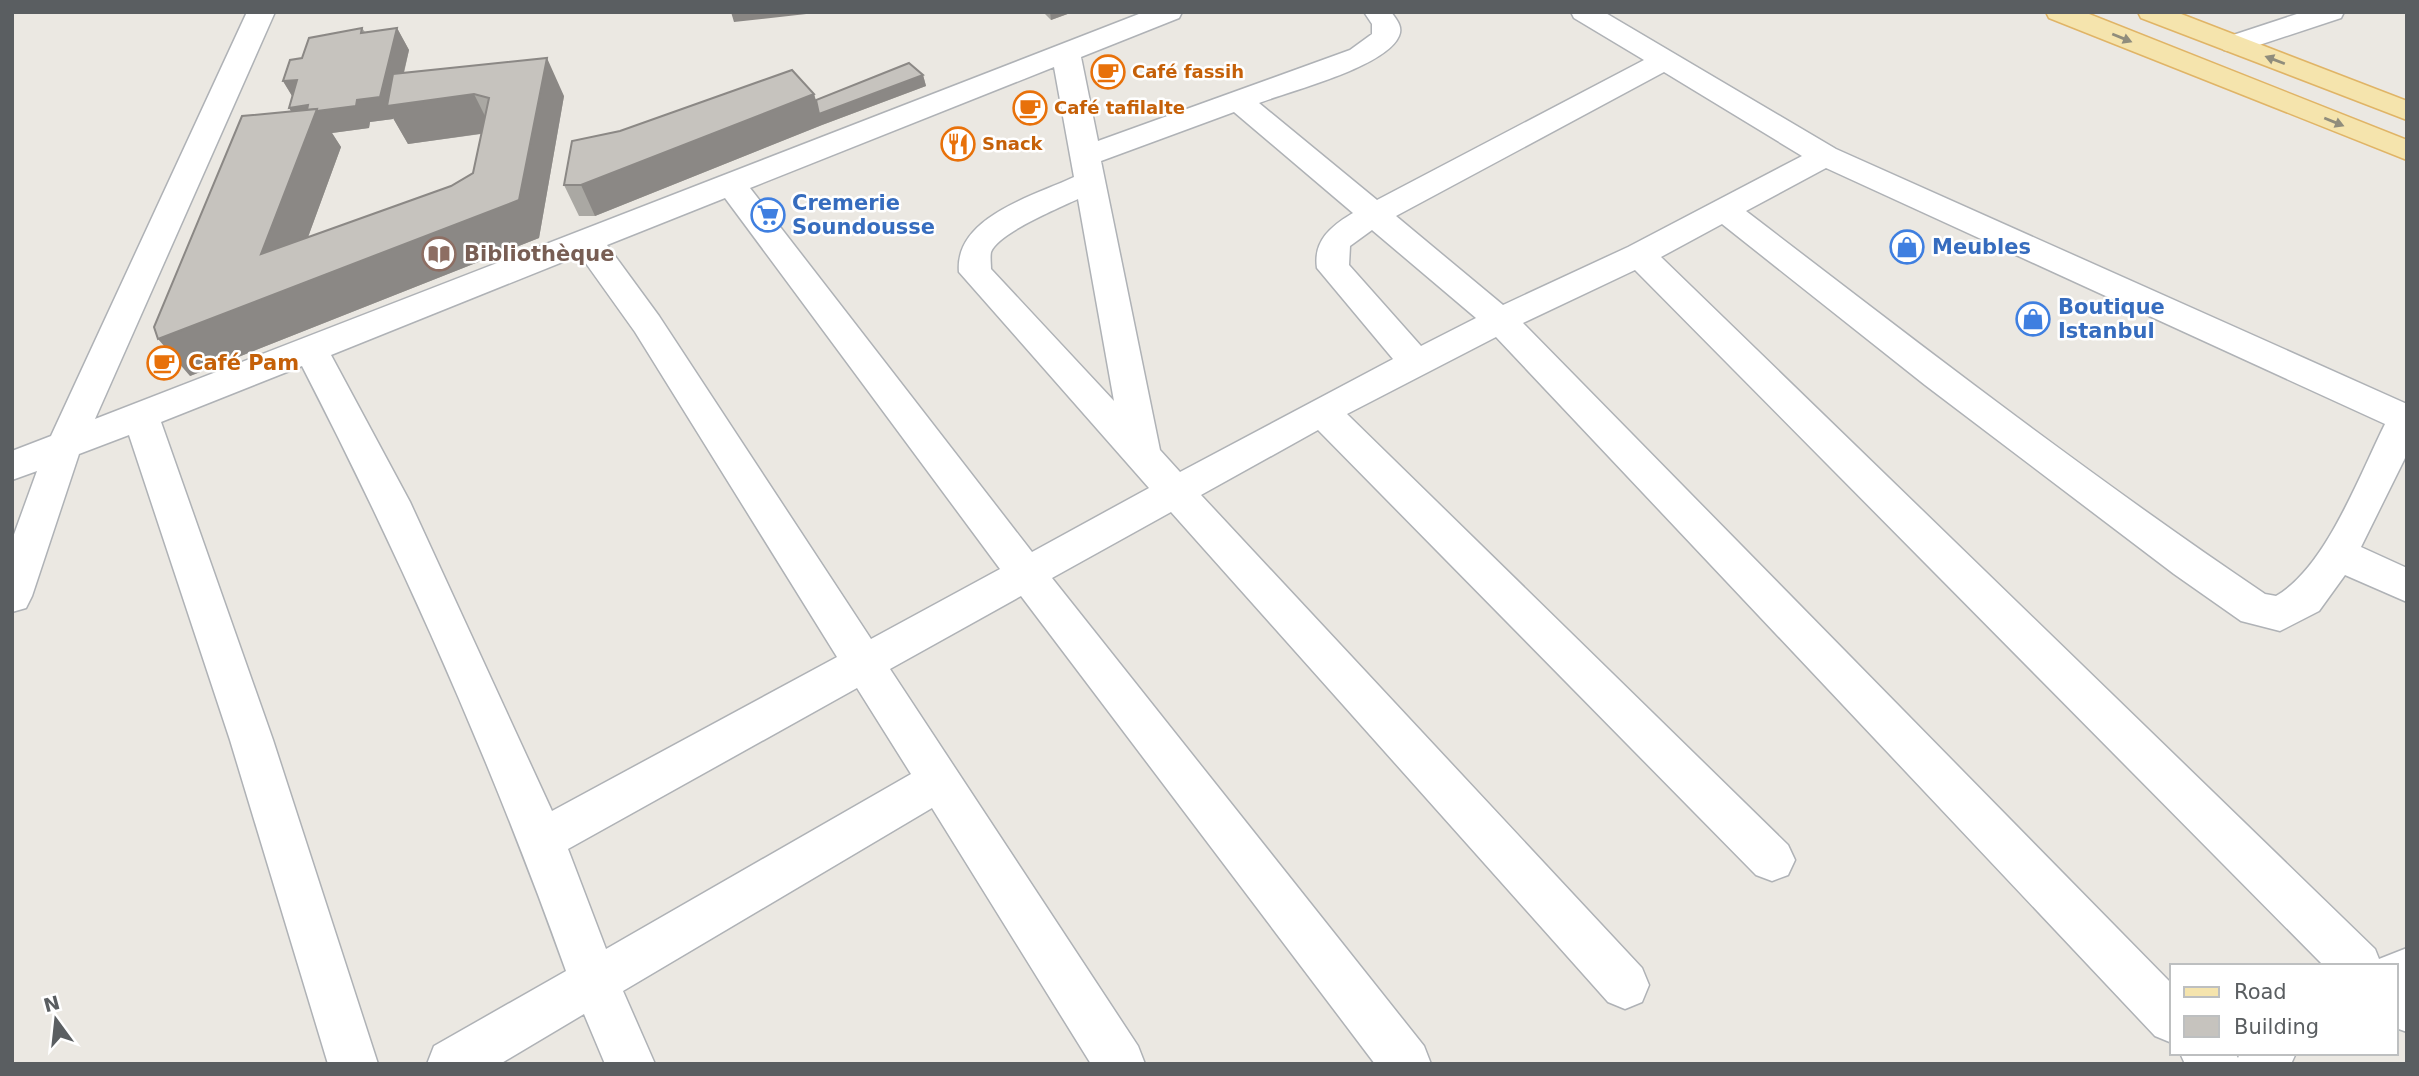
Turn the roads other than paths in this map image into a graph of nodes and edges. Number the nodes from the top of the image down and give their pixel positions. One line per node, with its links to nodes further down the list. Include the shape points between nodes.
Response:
1 (261, 12): 27 (street)
2 (1169, 12): 9 (street)
3 (1377, 12): 11 (street, via 1386,24 1386,35 1378,45)
4 (1584, 12): 10 (street)
5 (2059, 12): 13 (main road, one-way to 13)
6 (2151, 12): 8 (main road)
7 (2331, 12): 8 (street)
8 (2234, 44): 12 (main road, one-way to 8)
9 (1066, 54): 15 (street); 16 (street)
10 (1665, 60): 14 (street); 18 (street)
11 (1239, 101): 15 (street); 18 (street)
12 (2407, 111)
13 (2407, 151)
14 (1825, 156): 17 (street); 26 (street)
15 (1087, 169): 28 (street); 28 (street, via 979,243 975,272)
16 (731, 184): 19 (street); 32 (street)
17 (1724, 210): 20 (street); 31 (street, via 1937,376 2255,609 2280,614 2305,598)
18 (1374, 215): 21 (street); 23 (street, via 1334,242 1329,254 1333,268)
19 (587, 240): 22 (street); 35 (street, via 647,324)
20 (1639, 255): 21 (street); 39 (street)
21 (1500, 320): 23 (street); 42 (street)
22 (311, 350): 25 (street); 37 (street, via 391,502)
23 (1416, 363): 24 (street)
24 (1322, 411): 30 (street); 38 (street)
25 (141, 418): 27 (street); 43 (street, via 248,722)
26 (2406, 419): 31 (street)
27 (63, 449): 29 (street); 34 (street)
28 (1142, 454): 30 (street)
29 (12, 466)
30 (1178, 492): 32 (street); 41 (street)
31 (2338, 554): 33 (street)
32 (1027, 575): 35 (street); 47 (street)
33 (2407, 586)
34 (12, 596)
35 (864, 664): 36 (street); 37 (street)
36 (940, 780): 40 (street); 46 (street)
37 (542, 839): 40 (street)
38 (1772, 860)
39 (2356, 964)
40 (593, 979): 44 (street); 45 (street)
41 (1625, 985)
42 (2170, 1017)
43 (353, 1064)
44 (452, 1064)
45 (630, 1064)
46 (1120, 1064)
47 (1406, 1064)

